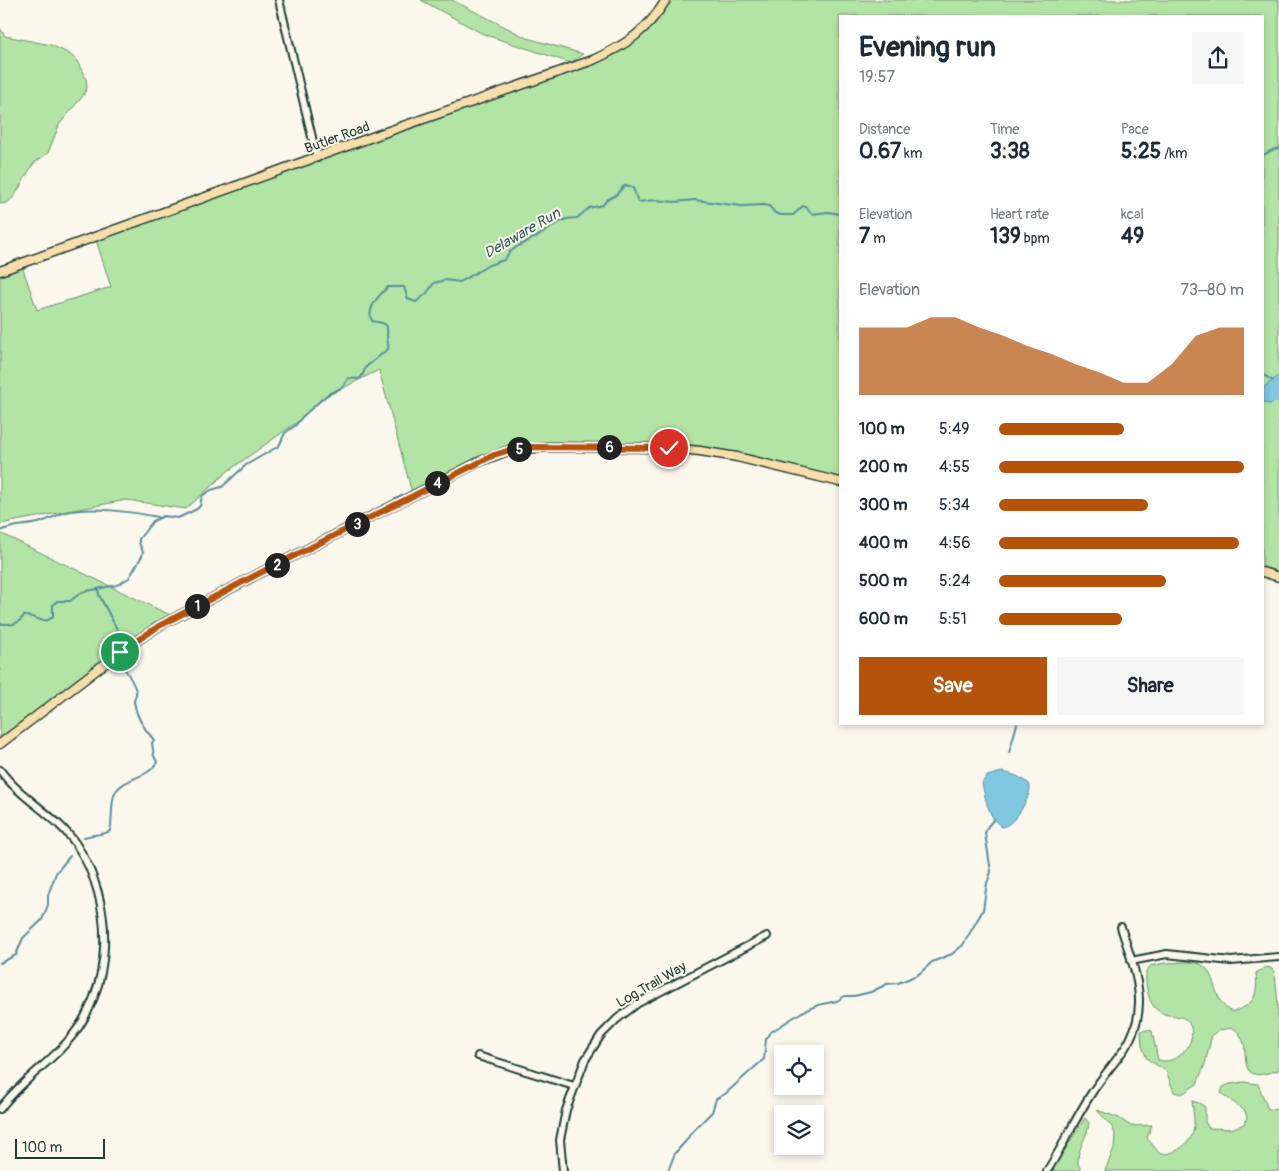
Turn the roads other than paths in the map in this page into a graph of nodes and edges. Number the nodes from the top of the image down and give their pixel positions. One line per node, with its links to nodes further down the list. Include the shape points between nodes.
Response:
1 (279, 0): 3 (street)
2 (666, 0): 3 (main road, Butler Road, via 649,24 611,52)
3 (317, 158): 4 (main road, Butler Road)
4 (0, 271)
5 (839, 482): 8 (main road, via 716,453 669,448 539,447 502,452 159,626)
6 (1264, 573): 7 (main road)
7 (1279, 577)
8 (0, 744)
9 (0, 770): 16 (street, via 52,817 76,844 98,891 104,938 98,984 78,1028)
10 (1121, 927): 13 (street)
11 (767, 936): 15 (street, Log Trail Way, via 624,1013 591,1048)
12 (1279, 957): 13 (street, via 1231,961 1167,954)
13 (1131, 961): 18 (street, via 1140,1000 1134,1032 1090,1095)
14 (478, 1056): 15 (street)
15 (574, 1086): 17 (street, Log Trail Way, via 561,1132)
16 (0, 1109)
17 (563, 1171)
18 (1047, 1171)

